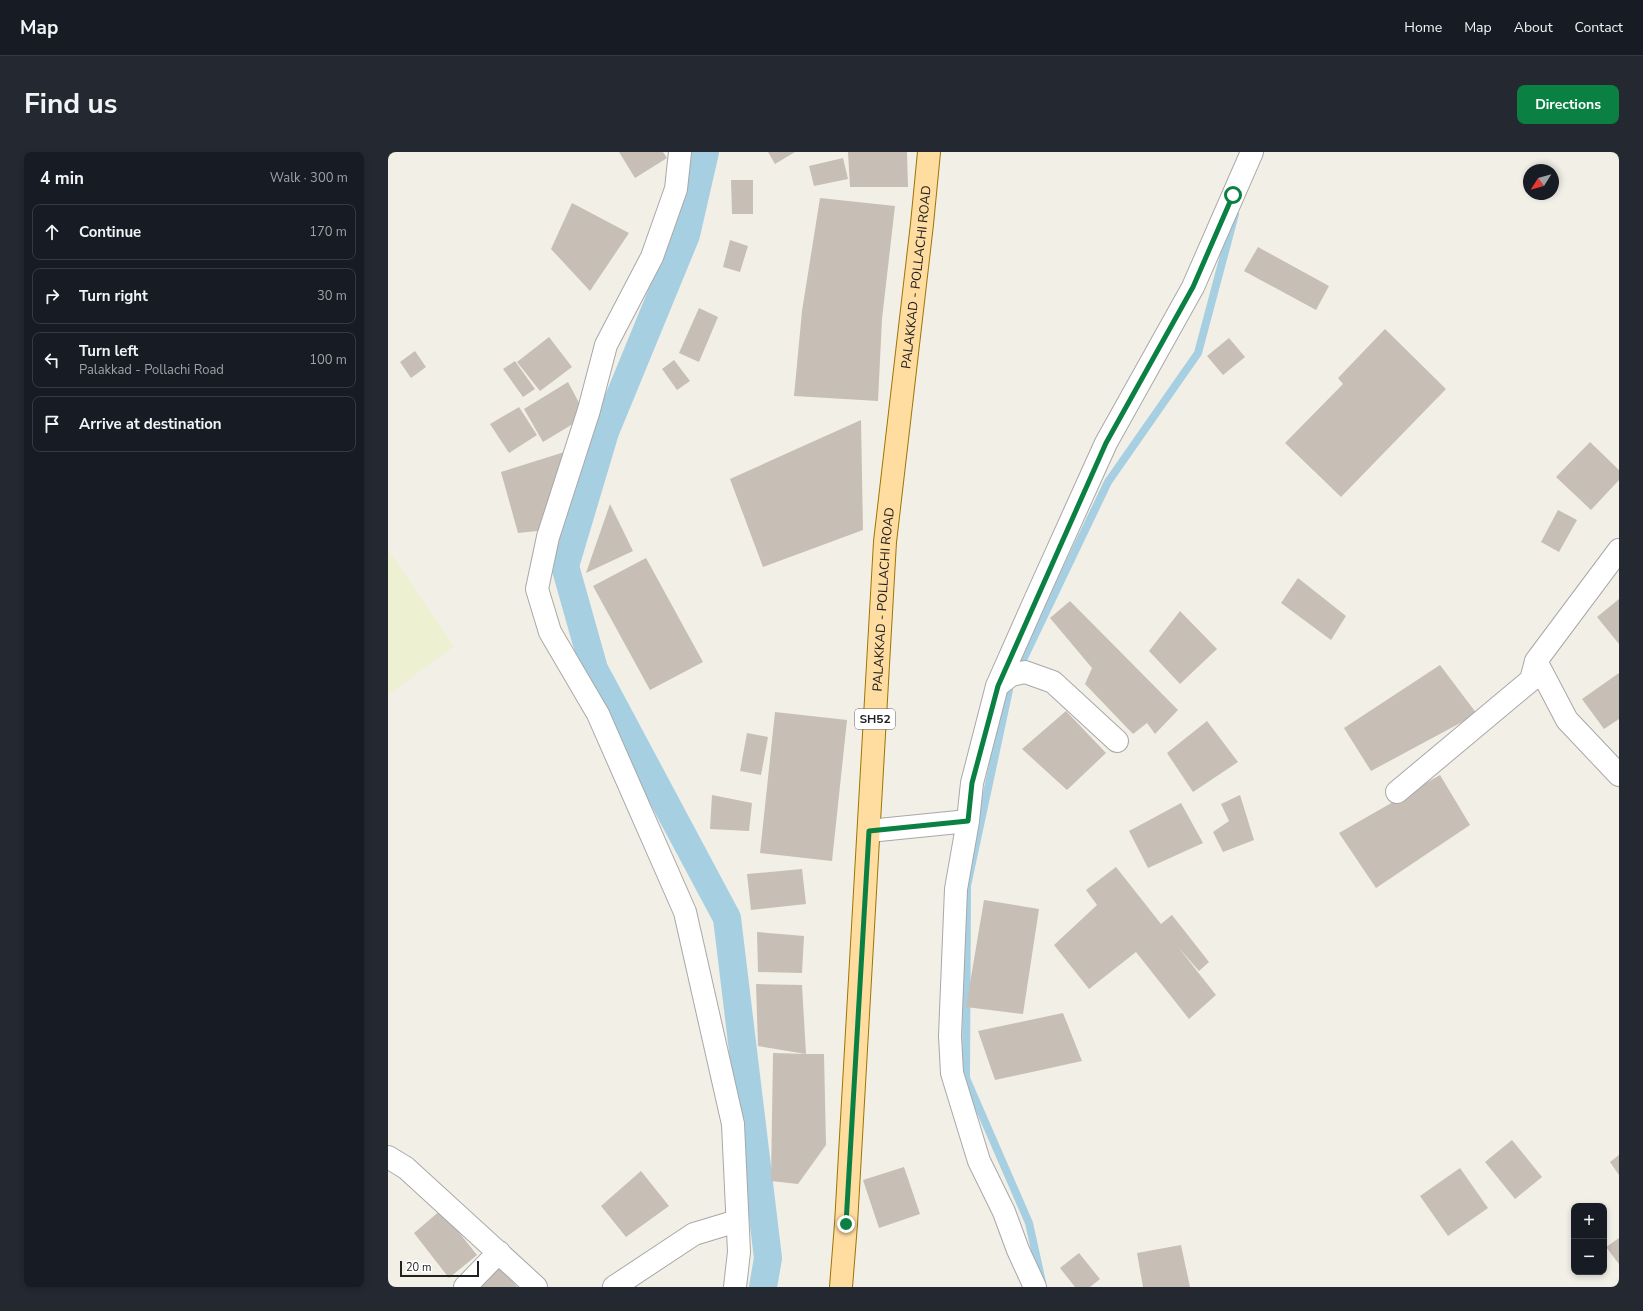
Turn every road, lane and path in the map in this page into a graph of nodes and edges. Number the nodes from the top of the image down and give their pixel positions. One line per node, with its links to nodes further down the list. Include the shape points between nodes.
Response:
1 (680, 152): 13 (street, via 676,189 652,257 606,345 589,410 548,537 537,589 550,632 598,714 685,912 733,1124)
2 (929, 152): 11 (main road, PALAKKAD - POLLACHI ROAD / SH52, via 922,232 885,542)
3 (1252, 152): 6 (street, via 1193,287 1106,443)
4 (1619, 550): 5 (street)
5 (1536, 661): 8 (street, via 1566,720); 9 (street, via 1531,680)
6 (998, 686): 7 (street, via 1011,675 1025,672 1052,682); 10 (street, via 972,783)
7 (1117, 741)
8 (1619, 775)
9 (1397, 792)
10 (968, 821): 11 (street); 20 (street, via 956,889 950,1036 952,1073 979,1161 1004,1212)
11 (869, 831): 19 (main road, PALAKKAD - POLLACHI ROAD / SH52)
12 (388, 1157): 14 (street, via 406,1168)
13 (737, 1221): 17 (street, via 694,1234); 18 (street, via 739,1252)
14 (499, 1252): 15 (street); 16 (street)
15 (465, 1287)
16 (536, 1287)
17 (614, 1287)
18 (735, 1287)
19 (841, 1287)
20 (1035, 1287)

